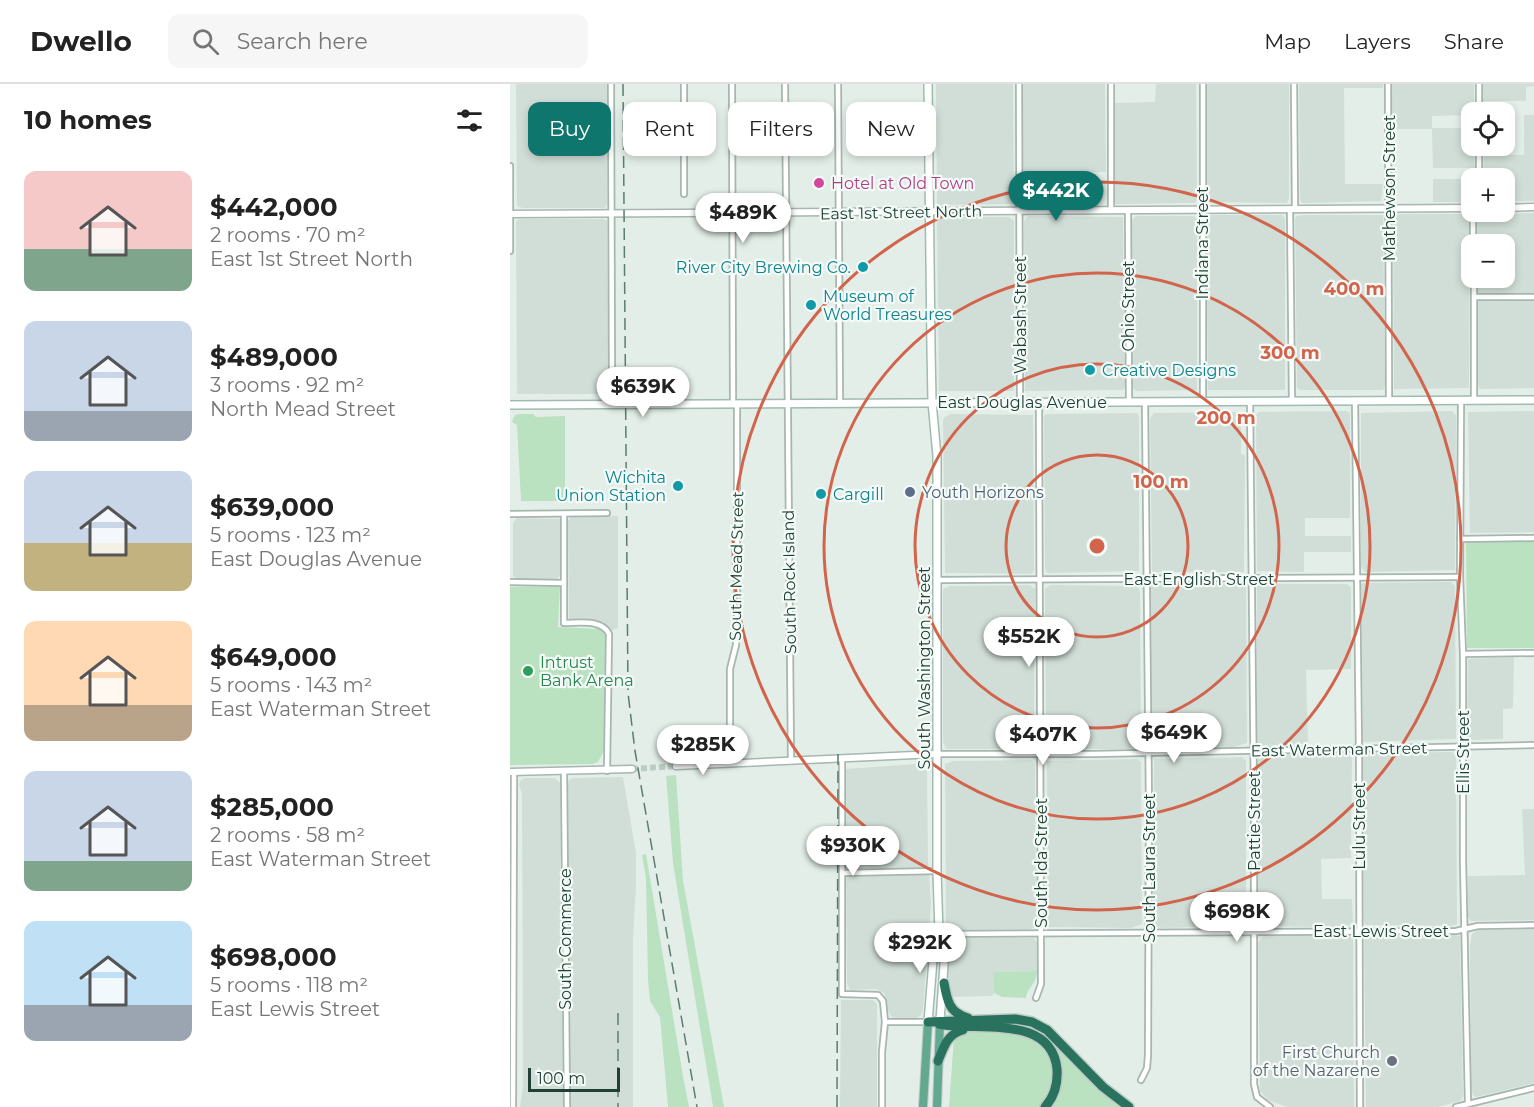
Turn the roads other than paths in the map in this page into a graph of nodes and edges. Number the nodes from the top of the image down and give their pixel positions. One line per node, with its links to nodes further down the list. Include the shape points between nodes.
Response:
1 (611, 84): 29 (street)
2 (684, 84): 15 (street)
3 (732, 84): 30 (street, South Mead Street)
4 (785, 84): 26 (street, South Rock Island)
5 (838, 84): 27 (street)
6 (928, 84): 25 (main road, South Washington Street)
7 (1019, 84): 24 (street, Wabash Street)
8 (1111, 84): 20 (street)
9 (1203, 84): 22 (street, Indiana Street)
10 (1294, 84): 18 (street)
11 (1388, 84): 19 (street, Mathewson Street)
12 (1479, 84): 13 (street)
13 (1479, 102)
14 (510, 166): 28 (street)
15 (684, 194)
16 (1534, 207): 17 (street)
17 (1515, 208)
18 (1292, 209): 19 (street, East 1st Street North); 22 (street, East 1st Street North); 42 (street)
19 (1389, 209): 23 (street, East 1st Street North); 37 (street, Mathewson Street)
20 (1111, 210): 21 (street, East 1st Street North); 24 (street, East 1st Street North)
21 (1128, 210): 22 (street, East 1st Street North); 44 (street, Ohio Street)
22 (1202, 210): 46 (street, Indiana Street)
23 (1461, 210)
24 (1019, 211): 25 (street, East 1st Street North); 49 (street, Wabash Street)
25 (929, 212): 27 (street, East 1st Street North); 43 (main road, South Washington Street)
26 (786, 213): 27 (street, East 1st Street North); 30 (street, East 1st Street North); 47 (street, South Rock Island)
27 (838, 213): 48 (street)
28 (510, 214): 29 (street, East 1st Street North); 31 (street)
29 (611, 214): 30 (street, East 1st Street North); 35 (street)
30 (732, 214): 51 (street, South Mead Street)
31 (510, 250)
32 (1474, 288): 33 (street)
33 (1474, 297): 34 (street); 39 (street)
34 (1534, 297)
35 (612, 376)
36 (1355, 400): 37 (main road, East Douglas Avenue); 42 (main road, East Douglas Avenue); 59 (street, Lulu Street)
37 (1389, 400): 38 (main road, East Douglas Avenue)
38 (1461, 400): 39 (main road, East Douglas Avenue); 57 (street, Ellis Street)
39 (1474, 400): 40 (main road, East Douglas Avenue)
40 (1534, 400)
41 (1250, 401): 42 (main road, East Douglas Avenue); 46 (main road, East Douglas Avenue); 61 (street, Pattie Street)
42 (1292, 401)
43 (932, 402): 48 (main road, East Douglas Avenue); 49 (main road, East Douglas Avenue); 62 (main road, South Washington Street, via 937,456)
44 (1129, 402): 45 (main road, East Douglas Avenue); 50 (main road, East Douglas Avenue)
45 (1145, 402): 46 (main road, East Douglas Avenue); 60 (street, South Laura Street)
46 (1203, 402)
47 (787, 403): 48 (main road, East Douglas Avenue); 51 (main road, East Douglas Avenue); 76 (street, South Rock Island)
48 (840, 403)
49 (1020, 403): 50 (main road, East Douglas Avenue)
50 (1039, 403): 63 (street, South Ida Street)
51 (735, 404): 52 (main road, East Douglas Avenue); 77 (street, South Mead Street, via 737,625 730,669)
52 (510, 405)
53 (607, 513): 55 (street)
54 (510, 514): 55 (street)
55 (564, 514): 65 (street)
56 (1534, 538): 57 (street)
57 (1460, 539): 58 (street, Ellis Street)
58 (1460, 577): 59 (street, East English Street); 67 (street, Ellis Street)
59 (1356, 578): 61 (street, East English Street); 70 (street, Lulu Street)
60 (1146, 579): 61 (street, East English Street); 63 (street, East English Street); 72 (street, South Laura Street)
61 (1251, 579): 71 (street, Pattie Street)
62 (938, 580): 63 (street, East English Street); 73 (main road, South Washington Street)
63 (1040, 580): 74 (street, South Ida Street)
64 (510, 582): 65 (street)
65 (564, 583): 81 (street, via 564,623 600,624 609,634)
66 (1534, 653): 67 (street)
67 (1463, 654): 69 (street, Ellis Street)
68 (1534, 745): 69 (street, East Waterman Street)
69 (1463, 746): 70 (street, East Waterman Street); 87 (street, Ellis Street)
70 (1359, 749): 71 (street, East Waterman Street); 88 (street, Lulu Street)
71 (1254, 751): 72 (street, East Waterman Street); 89 (street, Pattie Street)
72 (1149, 753): 74 (street, East Waterman Street); 91 (street, South Laura Street)
73 (936, 754): 74 (street, East Waterman Street); 75 (street, East Waterman Street); 83 (main road, South Washington Street)
74 (1041, 754): 90 (street, South Ida Street)
75 (842, 760): 76 (street, East Waterman Street); 84 (street)
76 (791, 761): 77 (street, East Waterman Street)
77 (730, 763): 78 (street, East Waterman Street)
78 (676, 766)
79 (632, 769): 81 (street)
80 (564, 771): 81 (street); 82 (street); 106 (street, South Commerce)
81 (607, 771)
82 (512, 772): 85 (street)
83 (937, 871): 84 (street); 92 (main road, South Washington Street)
84 (842, 873): 96 (street, via 842,994 878,995 883,1001)
85 (512, 903): 100 (street)
86 (1534, 925): 87 (street, East Lewis Street)
87 (1464, 929): 88 (street, East Lewis Street); 104 (street, Ellis Street)
88 (1360, 931): 89 (street, East Lewis Street); 113 (street, Lulu Street)
89 (1254, 932): 91 (street, East Lewis Street); 112 (street, Pattie Street, via 1254,1084 1257,1097)
90 (1041, 933): 91 (street, East Lewis Street); 92 (street, East Lewis Street); 94 (street, South Ida Street, via 1041,984)
91 (1149, 933): 102 (street, South Laura Street, via 1148,1055)
92 (939, 934): 93 (main road, South Washington Street, via 944,946); 97 (main road, South Washington Street, via 934,948)
93 (944, 982): 95 (highway, via 947,1002 954,1011 967,1018); 98 (main road, South Washington Street)
94 (1036, 998)
95 (994, 1020): 98 (highway); 111 (highway, via 1032,1022 1047,1030)
96 (885, 1022): 97 (street); 107 (street)
97 (928, 1022): 98 (highway); 108 (main road, South Washington Street)
98 (940, 1023): 99 (highway); 101 (main road, South Washington Street)
99 (974, 1028): 101 (highway, via 952,1035); 110 (highway, via 1023,1030 1048,1046 1058,1078)
100 (512, 1033): 105 (street)
101 (938, 1061): 109 (main road, South Washington Street)
102 (1141, 1080)
103 (1534, 1088): 104 (street)
104 (1468, 1104): 114 (street)
105 (513, 1107)
106 (567, 1107)
107 (882, 1107)
108 (923, 1107)
109 (937, 1107)
110 (1045, 1107)
111 (1128, 1107)
112 (1270, 1107)
113 (1360, 1107)
114 (1456, 1107)

